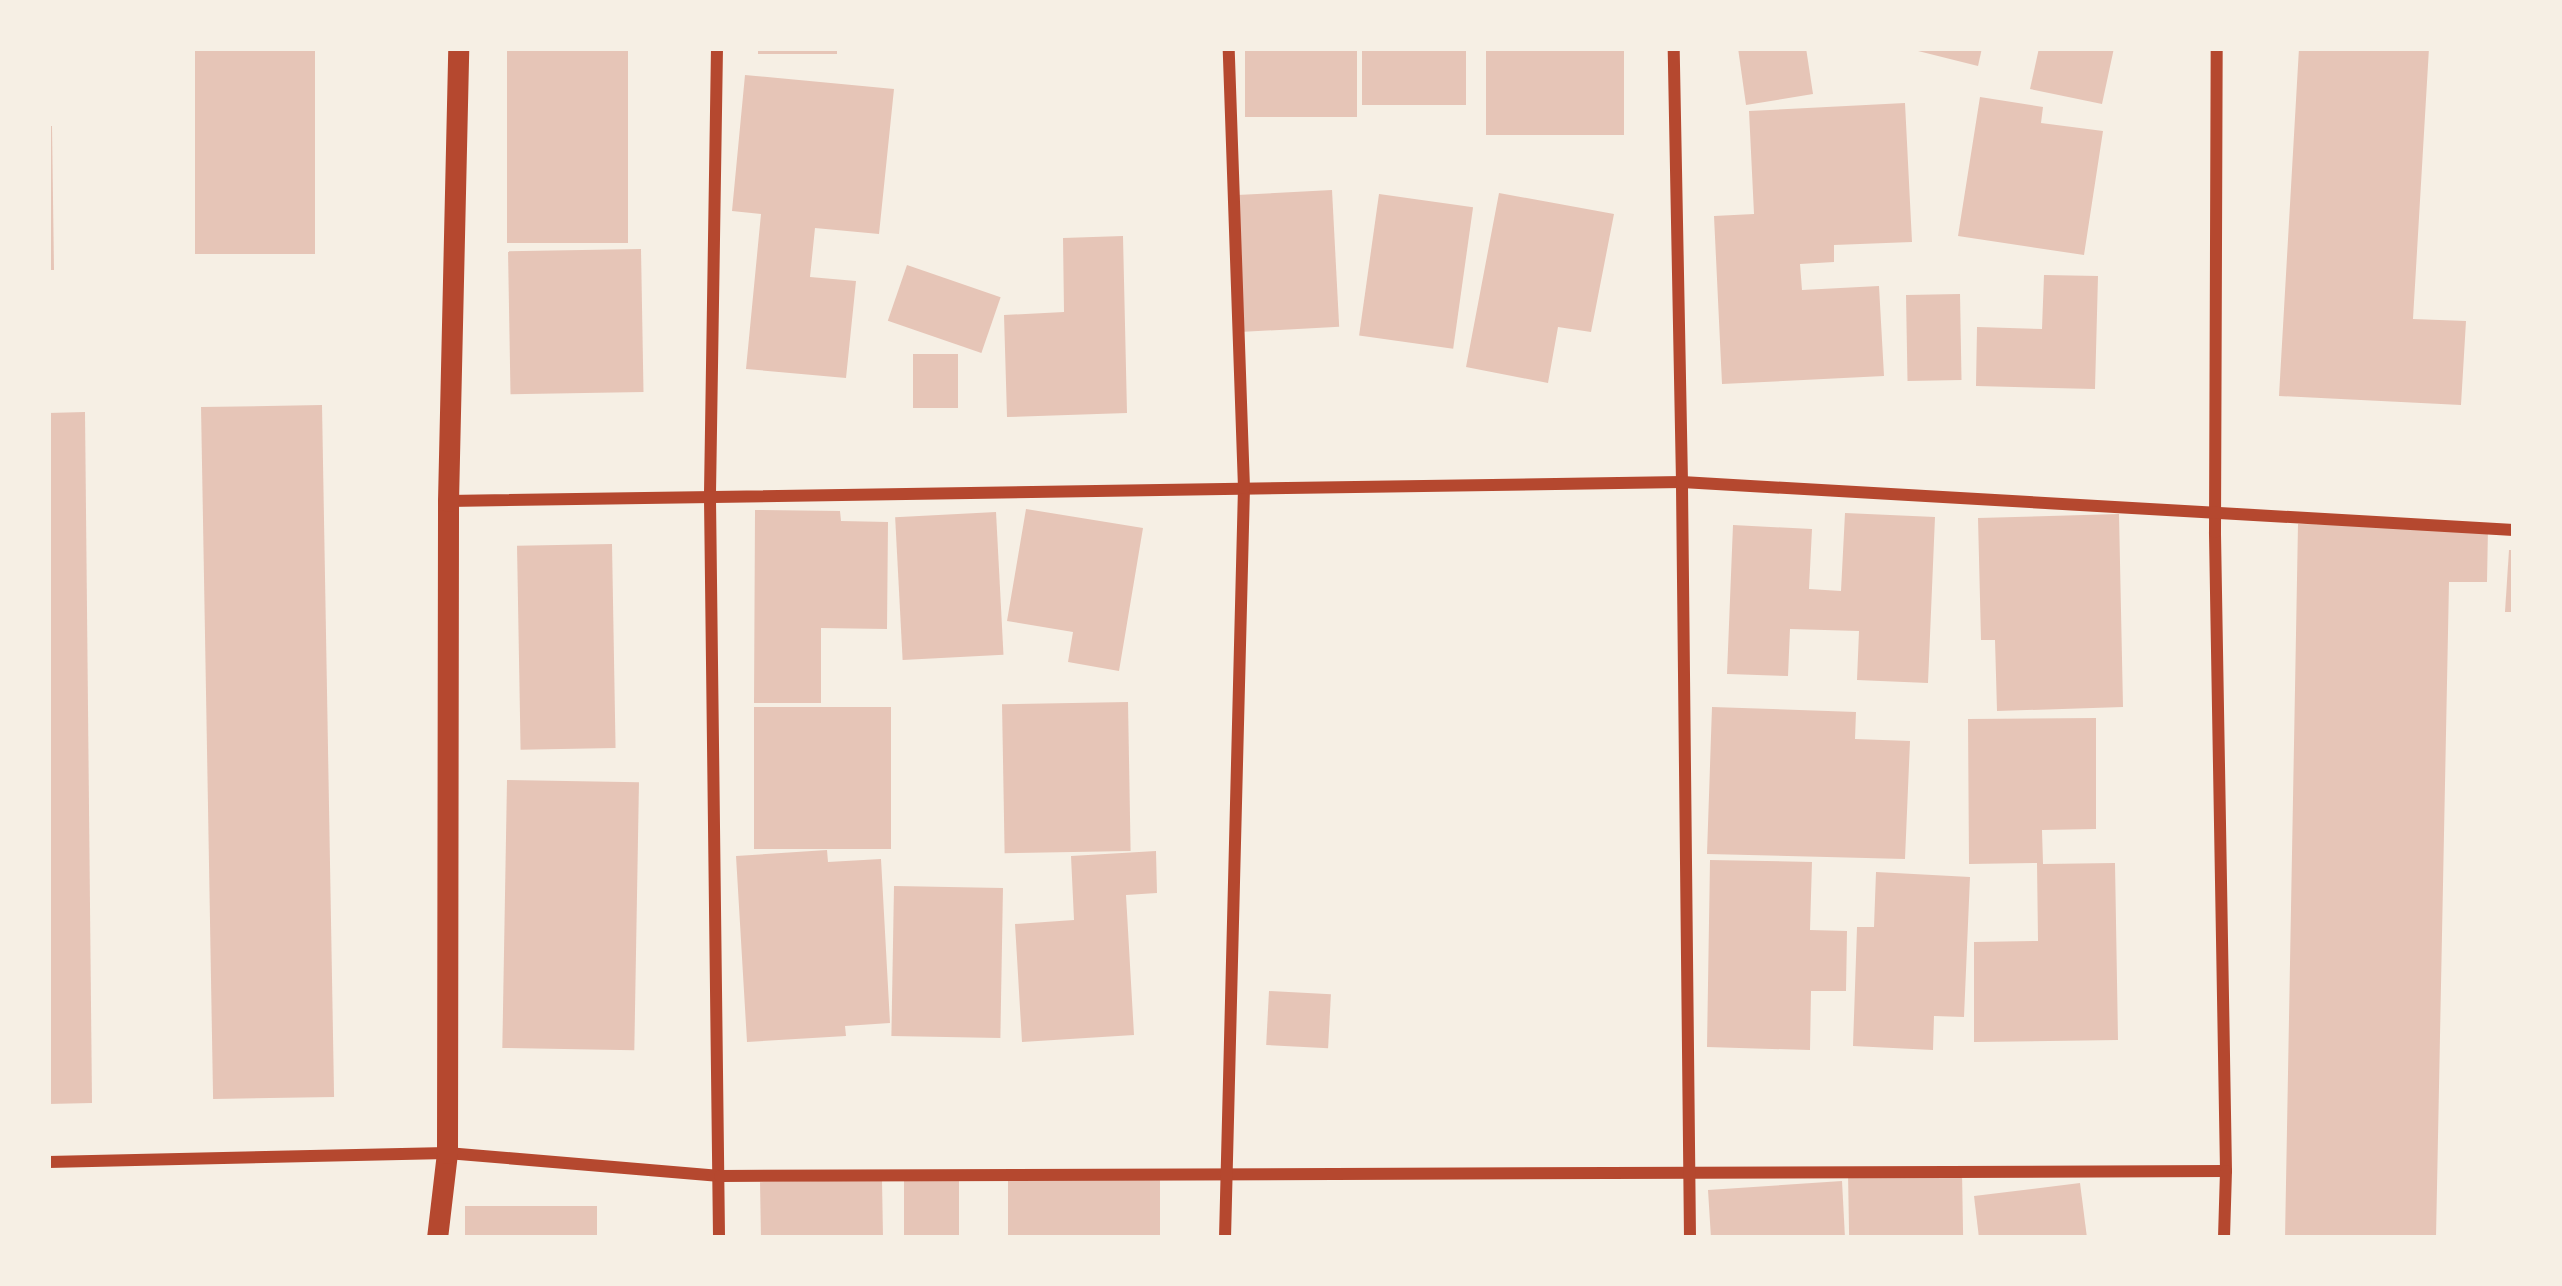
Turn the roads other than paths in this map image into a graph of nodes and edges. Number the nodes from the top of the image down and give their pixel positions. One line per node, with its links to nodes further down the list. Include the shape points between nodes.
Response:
1 (458, 48): 9 (street)
2 (717, 48): 8 (street)
3 (1229, 48): 7 (street)
4 (1673, 48): 6 (street)
5 (2217, 48): 10 (street)
6 (1682, 482): 7 (street); 10 (street); 15 (street)
7 (1244, 488): 8 (street); 16 (street)
8 (710, 499): 9 (street); 17 (street)
9 (448, 500): 12 (street)
10 (2215, 513): 11 (street); 14 (street)
11 (2514, 530)
12 (446, 1153): 13 (street); 17 (street); 18 (street)
13 (48, 1162)
14 (2226, 1171): 15 (street); 22 (street)
15 (1692, 1173): 16 (street); 21 (street)
16 (1228, 1174): 17 (street); 20 (street)
17 (720, 1176): 19 (street)
18 (437, 1238)
19 (719, 1238)
20 (1225, 1238)
21 (1690, 1238)
22 (2224, 1238)

